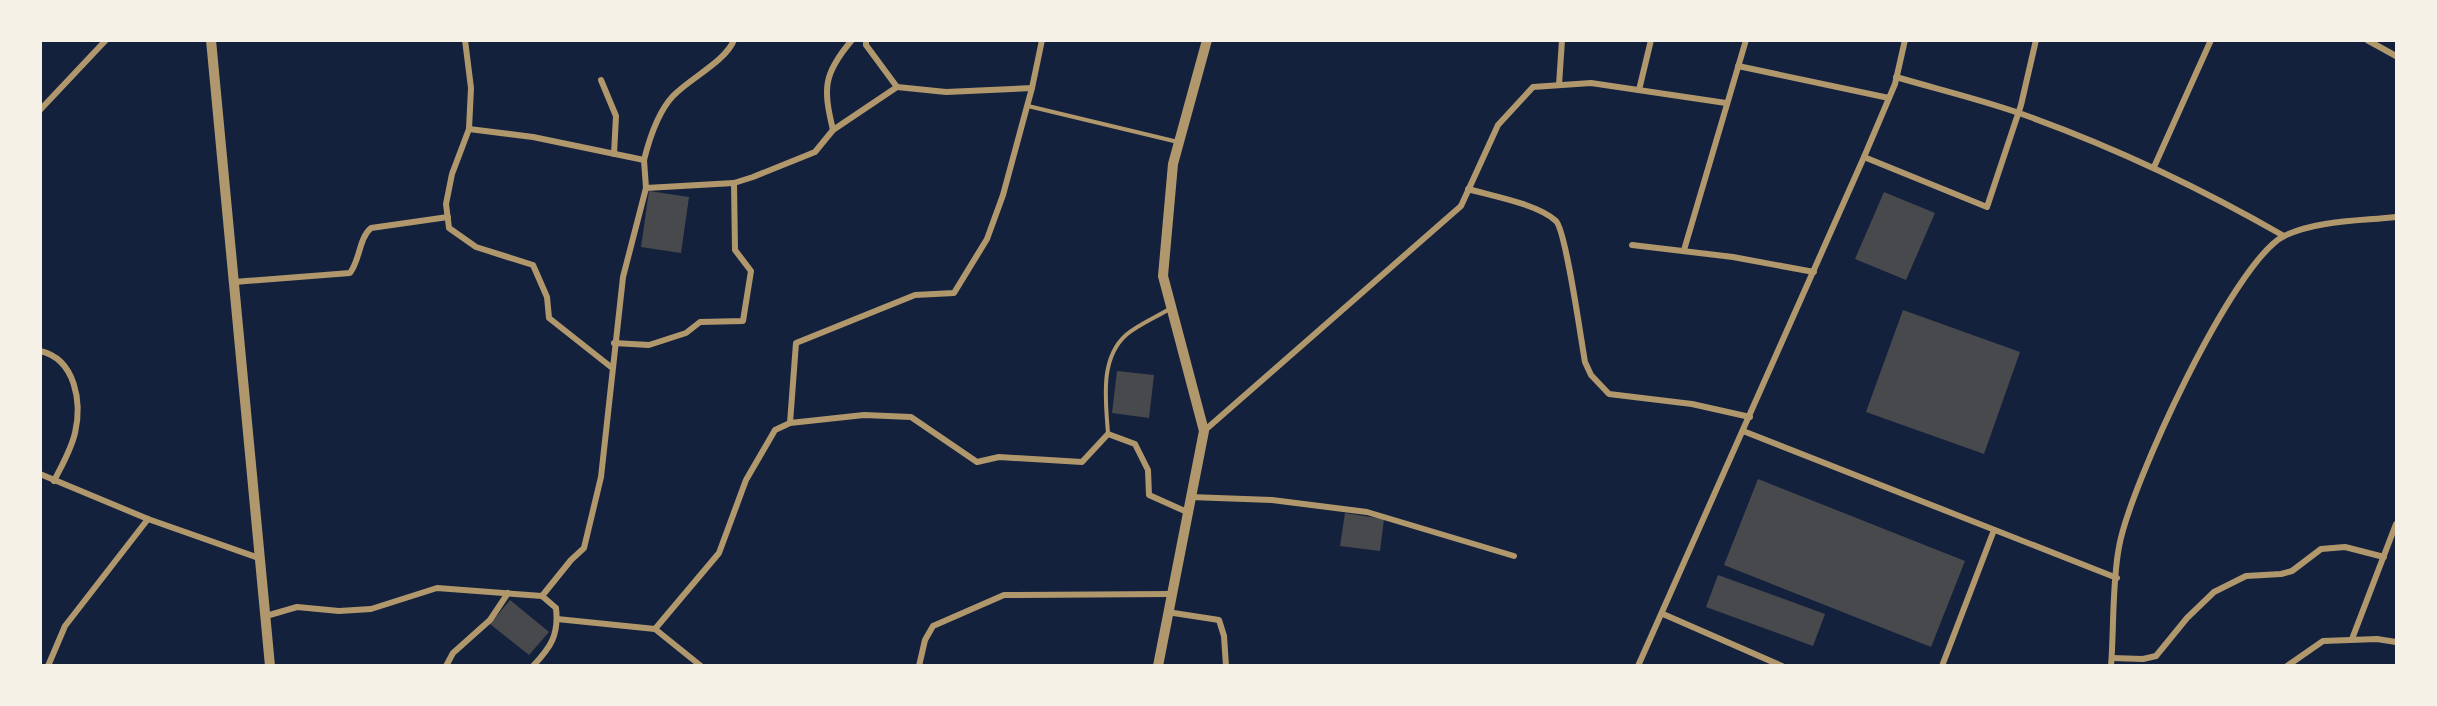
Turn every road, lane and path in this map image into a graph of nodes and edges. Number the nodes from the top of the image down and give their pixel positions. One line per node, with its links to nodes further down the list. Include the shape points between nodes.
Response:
1 (106, 40): 27 (street)
2 (211, 40): 45 (street)
3 (465, 40): 29 (street, via 471,88)
4 (734, 40): 34 (street, via 729,52 671,98 650,137)
5 (852, 40): 30 (street, via 830,72 825,94)
6 (866, 40): 21 (street)
7 (1042, 40): 22 (street)
8 (1207, 40): 31 (street)
9 (1562, 40): 20 (street)
10 (1651, 40): 23 (street)
11 (1746, 40): 17 (street)
12 (1905, 40): 18 (street)
13 (2036, 40): 28 (street)
14 (2211, 40): 35 (street)
15 (2367, 40): 16 (street)
16 (2397, 56)
17 (1738, 66): 24 (street); 25 (street)
18 (1896, 77): 24 (street); 28 (street)
19 (601, 81): 32 (street, via 616,116)
20 (1559, 85): 23 (street, via 1591,82); 38 (street, via 1533,87 1498,125)
21 (897, 87): 22 (street, via 946,92); 30 (street)
22 (1032, 88): 26 (street)
23 (1639, 90): 25 (street)
24 (1889, 98): 33 (street)
25 (1726, 102): 43 (street)
26 (1027, 106): 31 (lane); 51 (street, via 987,239 954,293 915,296 796,343)
27 (40, 110)
28 (2018, 113): 33 (street, via 1987,207); 35 (street)
29 (469, 129): 32 (street); 40 (street, via 453,174 446,204)
30 (833, 130): 36 (street, via 815,152)
31 (1179, 142): 46 (street, via 1173,164 1163,276)
32 (614, 154): 34 (street)
33 (1864, 157): 44 (street)
34 (644, 160): 37 (street)
35 (2154, 167): 41 (street)
36 (734, 183): 37 (street); 47 (street, via 735,250 751,271 743,321 700,322 686,333 650,345)
37 (646, 188): 47 (street, via 623,278)
38 (1468, 189): 50 (street, via 1545,213 1557,222 1565,244 1585,362 1609,394); 52 (street, via 1461,206)
39 (2397, 217): 41 (street, via 2316,226)
40 (448, 218): 45 (street, via 371,228 350,273); 49 (street, via 449,228 476,246 533,265 547,297 549,318)
41 (2284, 236): 65 (street, via 2267,249 2207,338 2161,432 2135,494 2119,547)
42 (1632, 245): 43 (street)
43 (1684, 250): 44 (street)
44 (1814, 272): 50 (street)
45 (234, 282): 64 (street)
46 (1172, 308): 52 (street); 54 (lane, via 1126,335 1113,355 1105,384)
47 (614, 343): 49 (street)
48 (40, 351): 56 (street, via 63,363 72,374 77,409 76,432)
49 (611, 367): 68 (street, via 601,477 584,548)
50 (1750, 417): 53 (street)
51 (790, 423): 54 (street, via 864,415 911,417 977,462 999,457 1082,462); 73 (street, via 775,430 746,480 719,553)
52 (1204, 431): 57 (street)
53 (1743, 431): 61 (street); 70 (street)
54 (1108, 434): 58 (street, via 1135,444 1148,470 1149,495)
55 (40, 474): 56 (street)
56 (54, 480): 59 (street)
57 (1190, 497): 58 (street); 62 (street, via 1272,500 1367,512)
58 (1187, 512): 67 (street)
59 (148, 519): 64 (street); 77 (street, via 65,626)
60 (2397, 524): 63 (street)
61 (1994, 530): 65 (street); 87 (street)
62 (1514, 555)
63 (2384, 557): 74 (street); 76 (street, via 2345,547 2321,549 2292,571 2246,576 2214,592 2156,656)
64 (259, 558): 71 (street)
65 (2117, 578): 76 (street)
66 (508, 593): 68 (street); 71 (street, via 436,588 371,609 297,607); 79 (street, via 490,620 453,653)
67 (1170, 594): 69 (street); 82 (street, via 1004,595 933,626)
68 (542, 596): 72 (street, via 556,608)
69 (1166, 612): 83 (street); 84 (street, via 1219,620)
70 (1663, 614): 85 (street); 86 (street)
71 (266, 616): 78 (street)
72 (557, 620): 73 (street); 80 (street, via 558,628)
73 (655, 629): 81 (street)
74 (2352, 639): 75 (street); 88 (street, via 2324,641)
75 (2397, 642)
76 (2112, 662)
77 (48, 666)
78 (270, 666)
79 (446, 666)
80 (533, 666)
81 (701, 666)
82 (919, 666)
83 (1158, 666)
84 (1226, 666)
85 (1638, 666)
86 (1782, 666)
87 (1942, 666)
88 (2287, 666)

